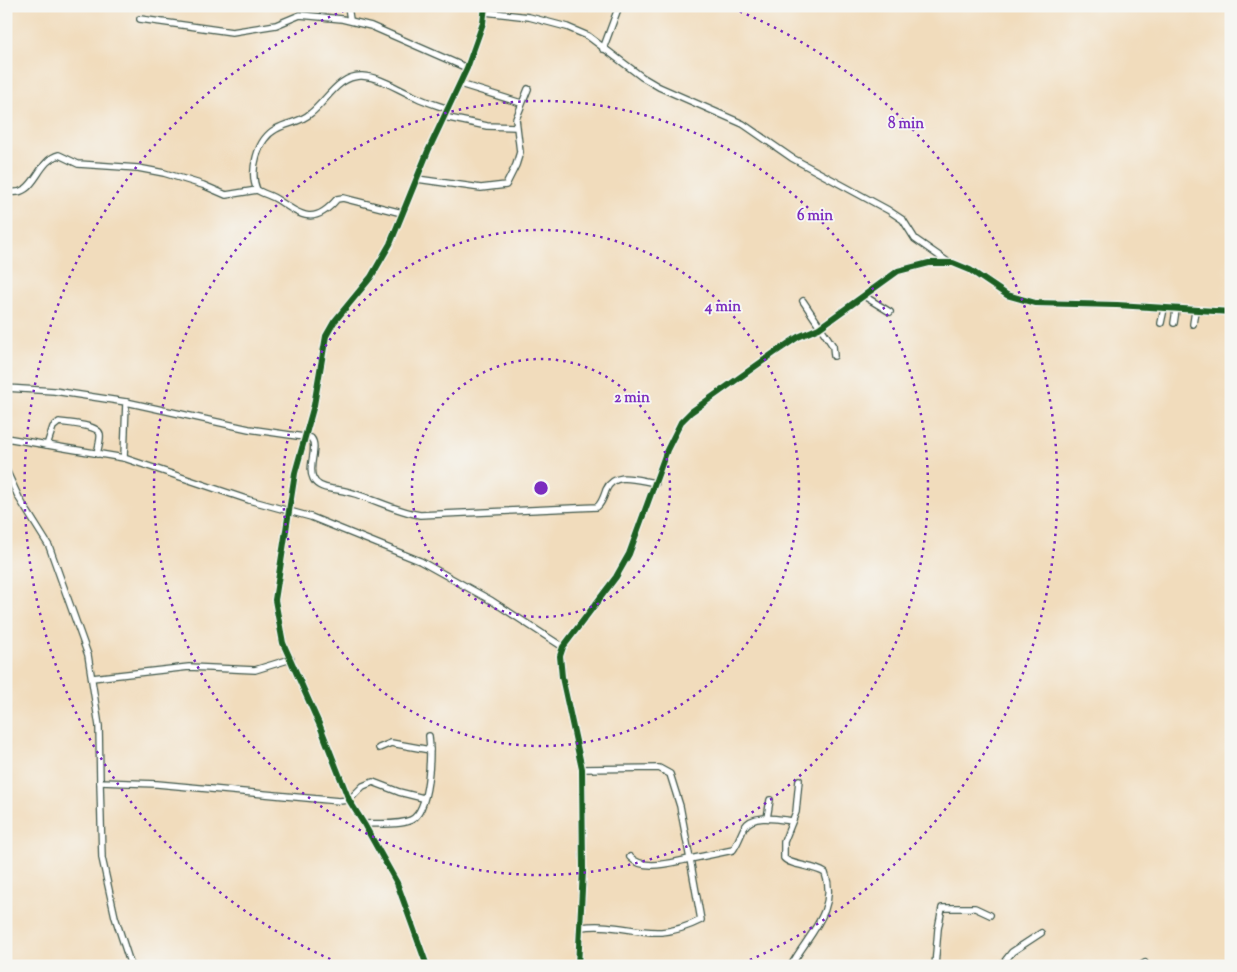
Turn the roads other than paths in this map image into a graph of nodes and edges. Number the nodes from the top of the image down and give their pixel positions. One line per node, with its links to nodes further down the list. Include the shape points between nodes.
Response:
1 (348, 6): 5 (street)
2 (619, 6): 6 (street)
3 (485, 9): 6 (street, via 567,26 588,36); 7 (street)
4 (140, 19): 5 (street, via 232,32 276,25 300,15)
5 (350, 20): 7 (street, via 377,28)
6 (603, 49): 18 (street, via 659,87 743,124 792,158 888,210 903,220 915,239)
7 (467, 68): 8 (street)
8 (460, 84): 10 (street); 11 (street)
9 (528, 89): 10 (street)
10 (521, 103): 13 (street)
11 (448, 109): 12 (street); 15 (street, via 374,79 362,76 346,80 306,118 277,128 263,143 253,172)
12 (444, 117): 13 (street, via 487,126); 14 (street)
13 (516, 127): 14 (street, via 520,152 504,186 481,188)
14 (417, 179): 17 (street)
15 (257, 190): 16 (street, via 226,195 203,184 157,171 78,164 59,155 48,162 24,191); 17 (street, via 303,216 317,215 343,198)
16 (6, 191)
17 (402, 213): 33 (street, via 378,266 326,336)
18 (948, 262): 19 (street, via 898,271); 21 (street, via 970,270 1007,295 1022,301)
19 (864, 296): 24 (street); 29 (street)
20 (802, 301): 29 (street)
21 (1164, 309): 22 (street); 26 (street)
22 (1176, 310): 23 (street); 27 (street)
23 (1195, 311): 25 (street); 28 (street)
24 (890, 312)
25 (1231, 312)
26 (1161, 323)
27 (1174, 324)
28 (1193, 324)
29 (819, 328): 30 (street, via 833,346); 39 (street, via 783,347 691,412 674,433)
30 (834, 356)
31 (6, 388): 32 (street, via 49,390)
32 (126, 402): 33 (street, via 240,427); 37 (street)
33 (305, 436): 39 (street, via 314,442 311,472 319,486 375,499 420,515 597,507 610,482 616,478); 40 (street)
34 (6, 438): 35 (street)
35 (48, 445): 36 (street); 36 (street, via 53,427 59,422 90,427 100,433)
36 (97, 454): 37 (street)
37 (124, 458): 40 (street)
38 (6, 470): 43 (street, via 18,498 49,546 80,630)
39 (656, 483): 41 (street, via 638,534 616,577)
40 (289, 510): 41 (street, via 420,562 492,601); 42 (street, via 275,600 278,628)
41 (562, 647): 47 (street, via 562,677)
42 (291, 659): 43 (street, via 255,670 189,667); 51 (street)
43 (92, 678): 49 (street)
44 (429, 736): 46 (street)
45 (379, 748): 46 (street, via 391,743)
46 (430, 750): 50 (street, via 431,765)
47 (582, 769): 57 (street, via 659,768 666,771 680,806); 59 (street)
48 (799, 780): 54 (street)
49 (100, 782): 51 (street); 61 (street, via 102,858 115,917)
50 (423, 798): 51 (street, via 373,782 362,786); 55 (street, via 420,811 409,820)
51 (348, 800): 55 (street)
52 (770, 800): 53 (street)
53 (767, 818): 54 (street); 57 (street, via 747,823 733,850)
54 (792, 821): 64 (street, via 784,842 784,858 819,869 825,873 827,885 825,907 818,927)
55 (364, 824): 62 (street, via 396,884)
56 (630, 857): 57 (street, via 644,865)
57 (690, 859): 59 (street, via 701,920 682,930 666,933 606,926)
58 (990, 915): 65 (street, via 975,908 942,908)
59 (581, 927): 63 (street)
60 (1041, 934): 66 (street, via 1012,952)
61 (131, 966)
62 (426, 966)
63 (578, 966)
64 (791, 966)
65 (935, 966)
66 (1001, 966)

